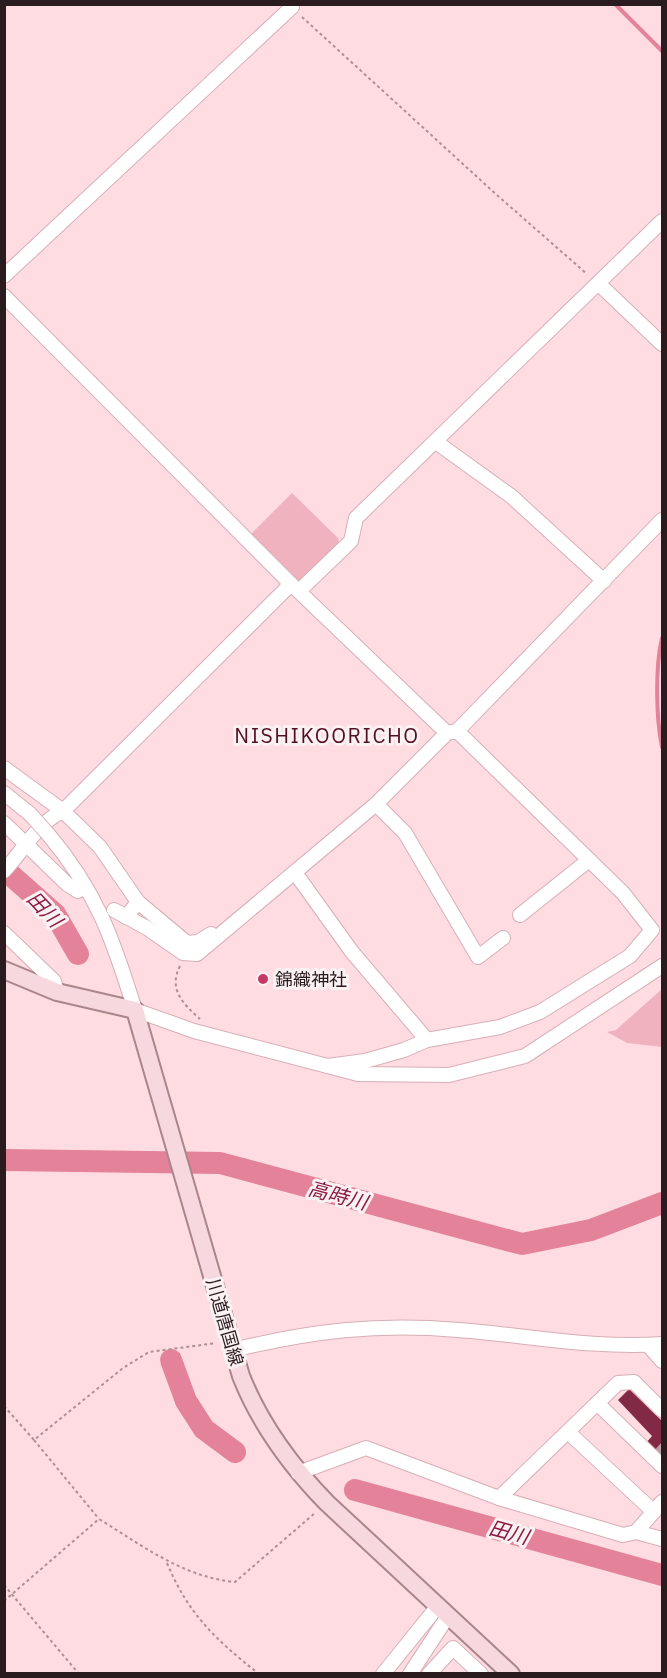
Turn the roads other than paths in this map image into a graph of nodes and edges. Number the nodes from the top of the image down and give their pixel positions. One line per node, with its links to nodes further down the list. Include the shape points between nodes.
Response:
1 (292, 7): 3 (street)
2 (663, 221): 4 (street)
3 (4, 276)
4 (599, 284): 6 (street); 7 (street)
5 (4, 296): 10 (street)
6 (663, 344)
7 (436, 442): 9 (street, via 511,496); 10 (street, via 356,518 351,541)
8 (663, 520): 9 (street)
9 (604, 580): 11 (street)
10 (295, 587): 11 (street); 15 (street)
11 (452, 732): 14 (street); 18 (street)
12 (4, 768): 15 (street)
13 (4, 793): 30 (street, bridge, via 30,814 74,864 106,921)
14 (376, 804): 20 (street); 26 (street, via 405,833 478,957)
15 (63, 811): 17 (street, via 54,815); 22 (street, via 100,847)
16 (4, 823): 17 (street)
17 (24, 847): 19 (street); 21 (street)
18 (589, 860): 23 (street); 31 (street, via 623,893 652,930 630,956 540,1012 500,1026)
19 (4, 871)
20 (296, 874): 24 (street); 31 (street, via 352,952)
21 (78, 891)
22 (138, 902): 24 (street, via 187,943 198,942); 24 (street, via 120,913 187,954 197,954)
23 (520, 915)
24 (238, 921)
25 (4, 933): 29 (street, via 54,981)
26 (503, 938)
27 (663, 966): 32 (street, via 525,1056 449,1075 382,1076)
28 (4, 970): 29 (main road)
29 (57, 992): 30 (main road)
30 (136, 1018): 32 (street); 33 (main road, 川道唐国線)
31 (427, 1040): 32 (street, via 394,1053)
32 (328, 1066)
33 (230, 1341): 34 (street, via 358,1327); 40 (main road, 川道唐国線, via 247,1392)
34 (656, 1344): 35 (street)
35 (663, 1361)
36 (597, 1403): 37 (street, via 618,1383 634,1382); 38 (street); 39 (street)
37 (663, 1410)
38 (568, 1432): 41 (street); 42 (street)
39 (663, 1466)
40 (298, 1473): 41 (street, via 366,1448); 45 (main road, 川道唐国線)
41 (499, 1498): 43 (street, via 623,1535)
42 (658, 1507): 43 (street)
43 (636, 1532): 44 (street)
44 (663, 1539)
45 (443, 1611): 46 (street); 47 (street); 50 (main road, 川道唐国線)
46 (383, 1674)
47 (410, 1674)
48 (429, 1674): 49 (street, via 453,1648)
49 (481, 1674)
50 (511, 1674)

